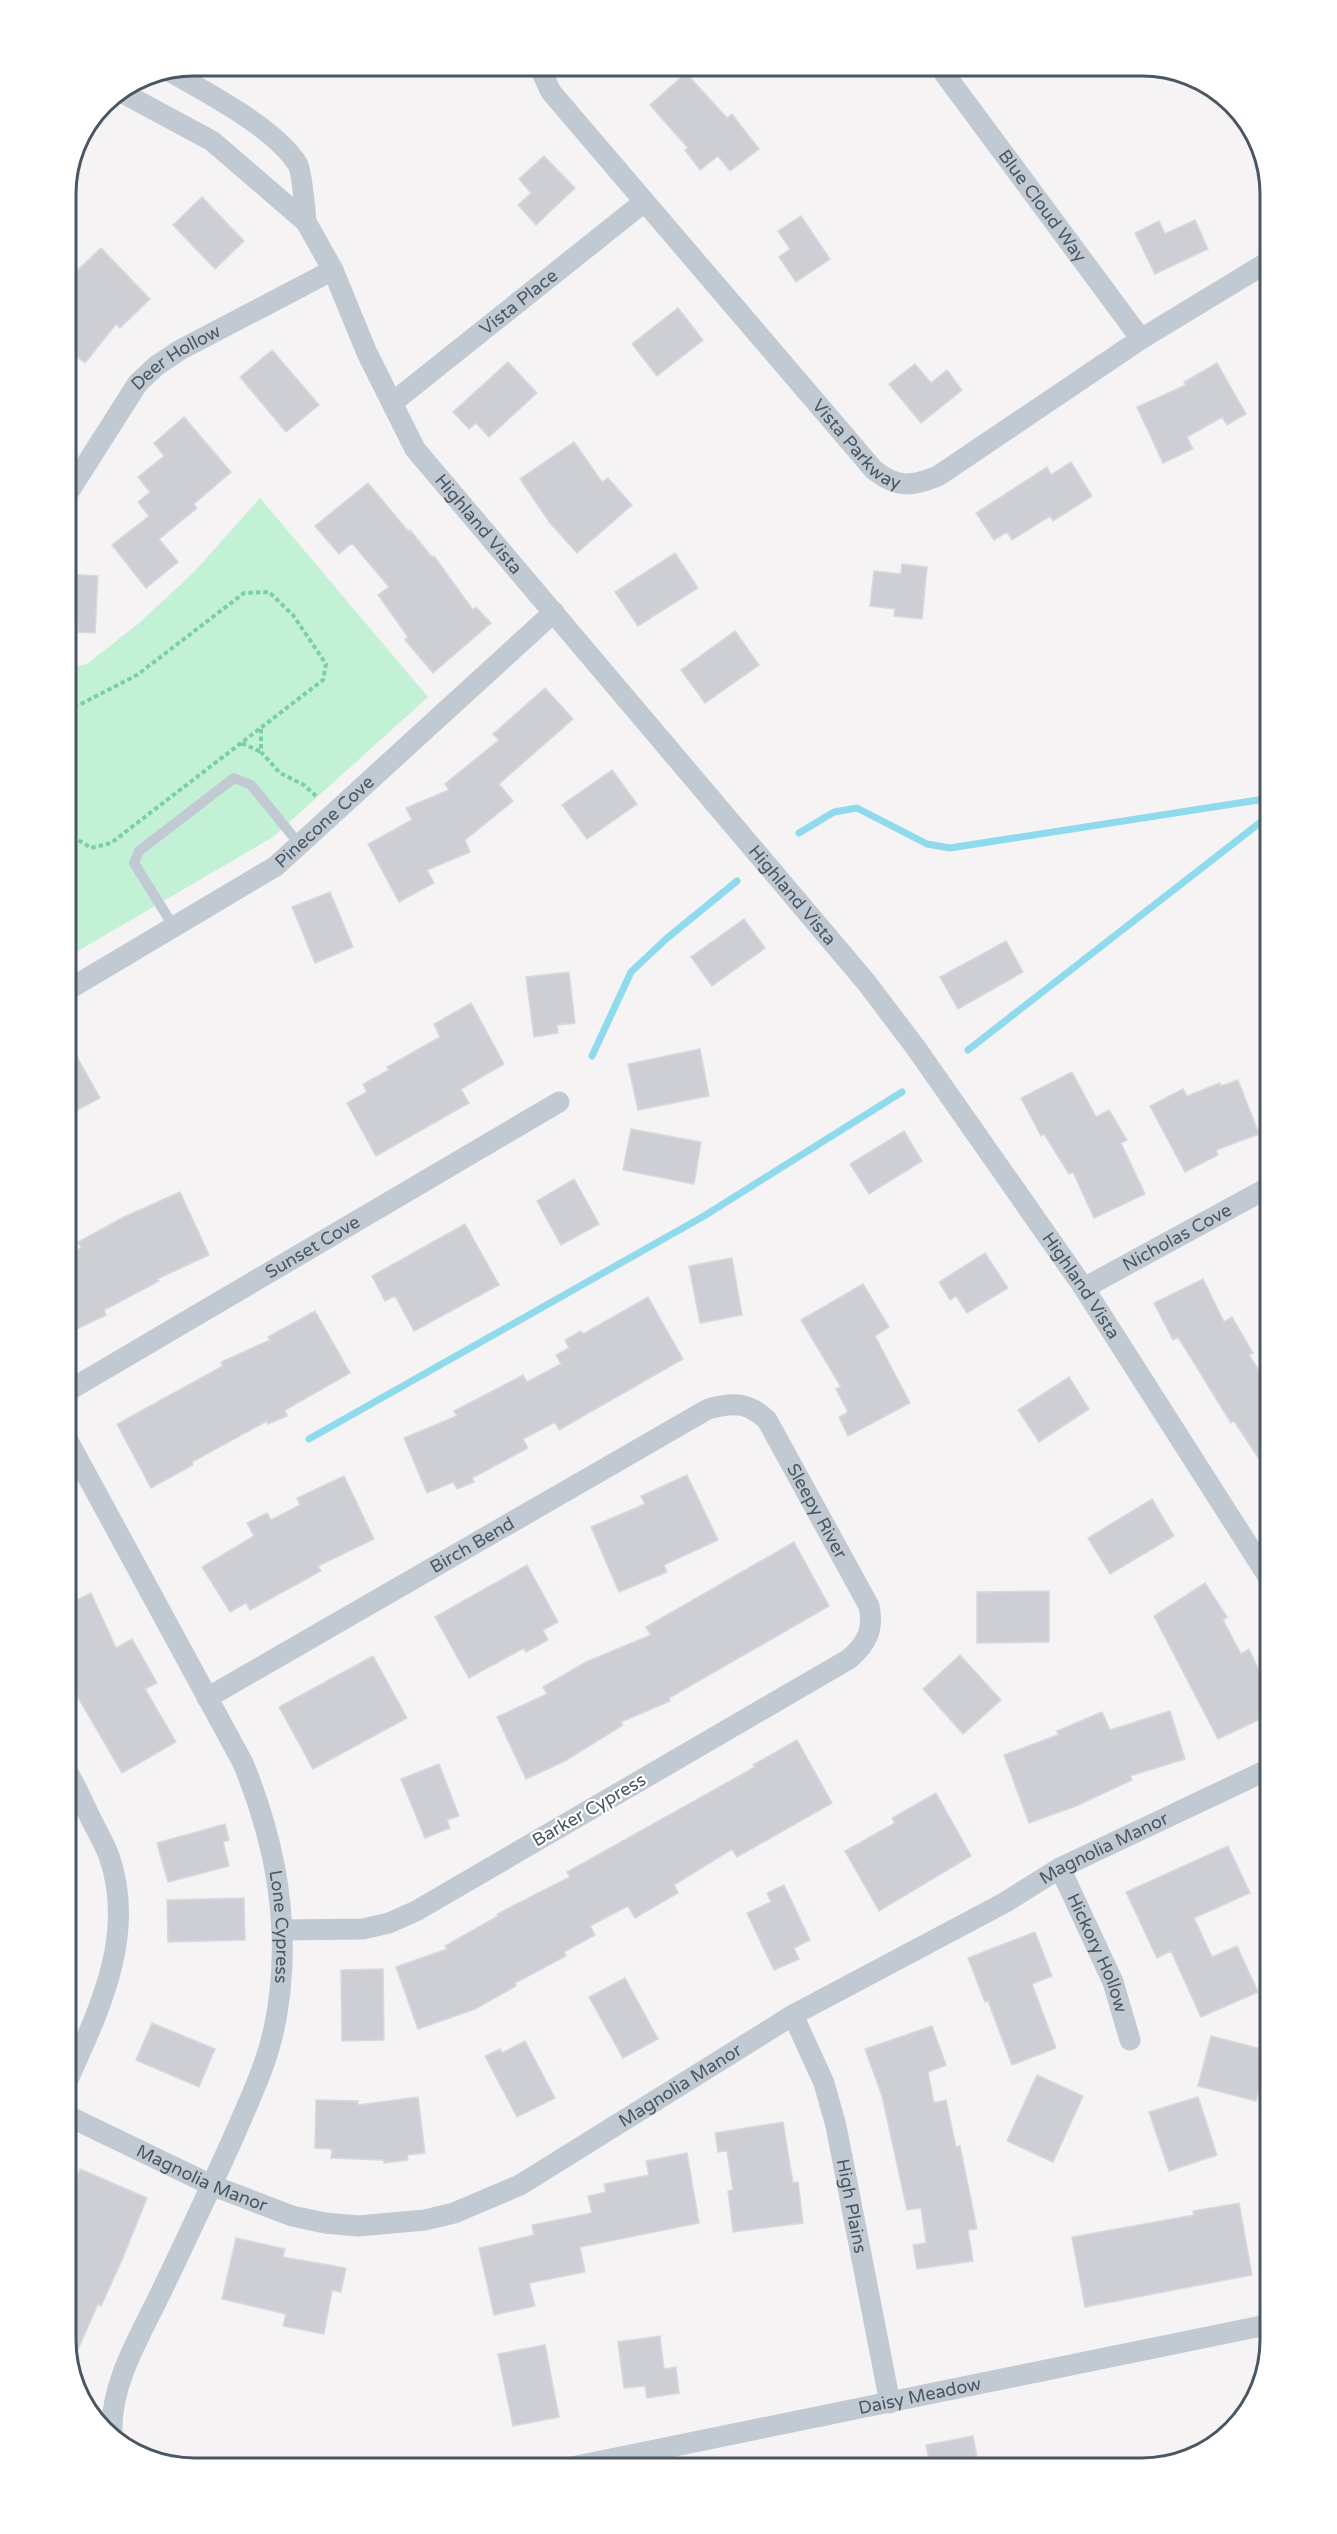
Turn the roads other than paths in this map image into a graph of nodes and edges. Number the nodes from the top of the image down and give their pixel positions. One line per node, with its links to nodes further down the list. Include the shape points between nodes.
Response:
1 (544, 76): 5 (street, Vista Parkway, via 551,93)
2 (951, 77): 9 (street, Blue Cloud Way)
3 (180, 78): 6 (street, Highland Vista, via 246,117 298,164)
4 (129, 96): 6 (street, Highland Vista, via 212,141)
5 (644, 202): 9 (street, Vista Parkway, via 874,470 903,485 938,476); 10 (street, Vista Place)
6 (306, 222): 8 (street, Highland Vista)
7 (1261, 266): 9 (street, Vista Parkway)
8 (333, 270): 10 (street, Highland Vista); 11 (street, Deer Hollow, via 156,366 123,404)
9 (1141, 339)
10 (392, 402): 12 (street, Highland Vista, via 415,449)
11 (77, 478)
12 (554, 612): 13 (street, Pinecone Cove); 18 (street, Highland Vista, via 866,982)
13 (300, 845): 14 (street, Pinecone Cove, via 261,875); 14 (lane, via 251,785 234,778 139,851 134,863)
14 (174, 927): 15 (street, Pinecone Cove)
15 (77, 985)
16 (559, 1102): 19 (street, Sunset Cove)
17 (1261, 1191): 18 (street, Nicholas Cove)
18 (1083, 1288): 22 (street, Highland Vista)
19 (76, 1386)
20 (741, 1404): 23 (street, Sleepy River, via 767,1420 865,1595 872,1617); 24 (street, Birch Bend, via 708,1409)
21 (76, 1456): 24 (street, Lone Cypress)
22 (1261, 1565)
23 (871, 1630): 28 (street, Barker Cypress, via 859,1651 849,1659 417,1911 363,1929)
24 (207, 1698): 28 (street, Lone Cypress, via 256,1793 274,1855)
25 (1261, 1773): 27 (street, Magnolia Manor)
26 (76, 1793): 31 (street, via 109,1856 120,1906 119,1936 111,1972)
27 (1060, 1868): 29 (street, Magnolia Manor, via 1004,1903); 30 (street, Hickory Hollow, via 1113,1982)
28 (282, 1930): 33 (street, Lone Cypress, via 282,1969 273,2031 251,2097)
29 (793, 2015): 33 (street, Magnolia Manor, via 520,2185 454,2213 389,2224 325,2223 292,2216); 35 (street, High Plains, via 824,2083 836,2126)
30 (1130, 2040)
31 (76, 2061)
32 (76, 2120): 33 (street, Magnolia Manor)
33 (211, 2185): 36 (street, Lone Cypress, via 129,2360 117,2391)
34 (1261, 2326): 35 (street, Daisy Meadow)
35 (890, 2403): 37 (street, Daisy Meadow)
36 (113, 2424)
37 (619, 2457)

